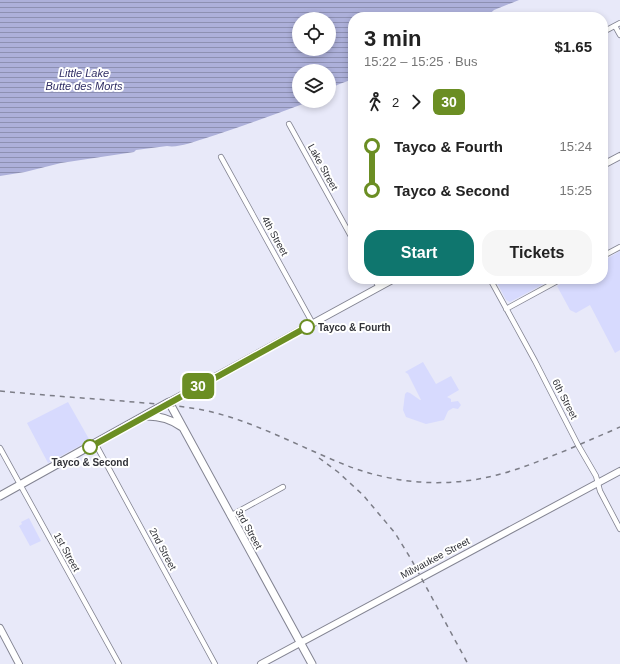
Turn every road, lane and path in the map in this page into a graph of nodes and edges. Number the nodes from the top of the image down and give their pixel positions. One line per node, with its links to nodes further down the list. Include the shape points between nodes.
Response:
1 (620, 23): 2 (street)
2 (615, 26): 3 (street); 4 (street)
3 (608, 30)
4 (620, 35)
5 (289, 124): 9 (street, Lake Street)
6 (620, 156): 8 (street)
7 (221, 157): 18 (street, 4th Street)
8 (608, 163)
9 (348, 231)
10 (620, 247): 11 (street)
11 (608, 253)
12 (377, 284): 16 (street)
13 (385, 284): 16 (street)
14 (493, 284): 17 (street, 6th Street)
15 (552, 284): 17 (street)
16 (379, 287): 18 (street)
17 (506, 309): 25 (street, 6th Street)
18 (313, 324): 19 (street)
19 (169, 402): 20 (main road); 21 (main road, 3rd Street)
20 (145, 416): 21 (main road, via 169,419); 22 (main road)
21 (184, 429): 29 (main road, 3rd Street)
22 (95, 443): 26 (main road); 35 (street, 2nd Street)
23 (0, 448): 26 (street, 1st Street)
24 (620, 471): 25 (street, Milwaukee Street)
25 (598, 483): 30 (street, 6th Street); 32 (street, Milwaukee Street)
26 (20, 485): 28 (main road); 34 (street, 1st Street)
27 (283, 487): 29 (street)
28 (0, 496)
29 (230, 516): 32 (main road, 3rd Street)
30 (620, 529)
31 (0, 628): 33 (street)
32 (300, 642): 36 (street, Milwaukee Street); 37 (main road, 3rd Street)
33 (19, 664)
34 (119, 664)
35 (215, 664)
36 (261, 664)
37 (312, 664)

